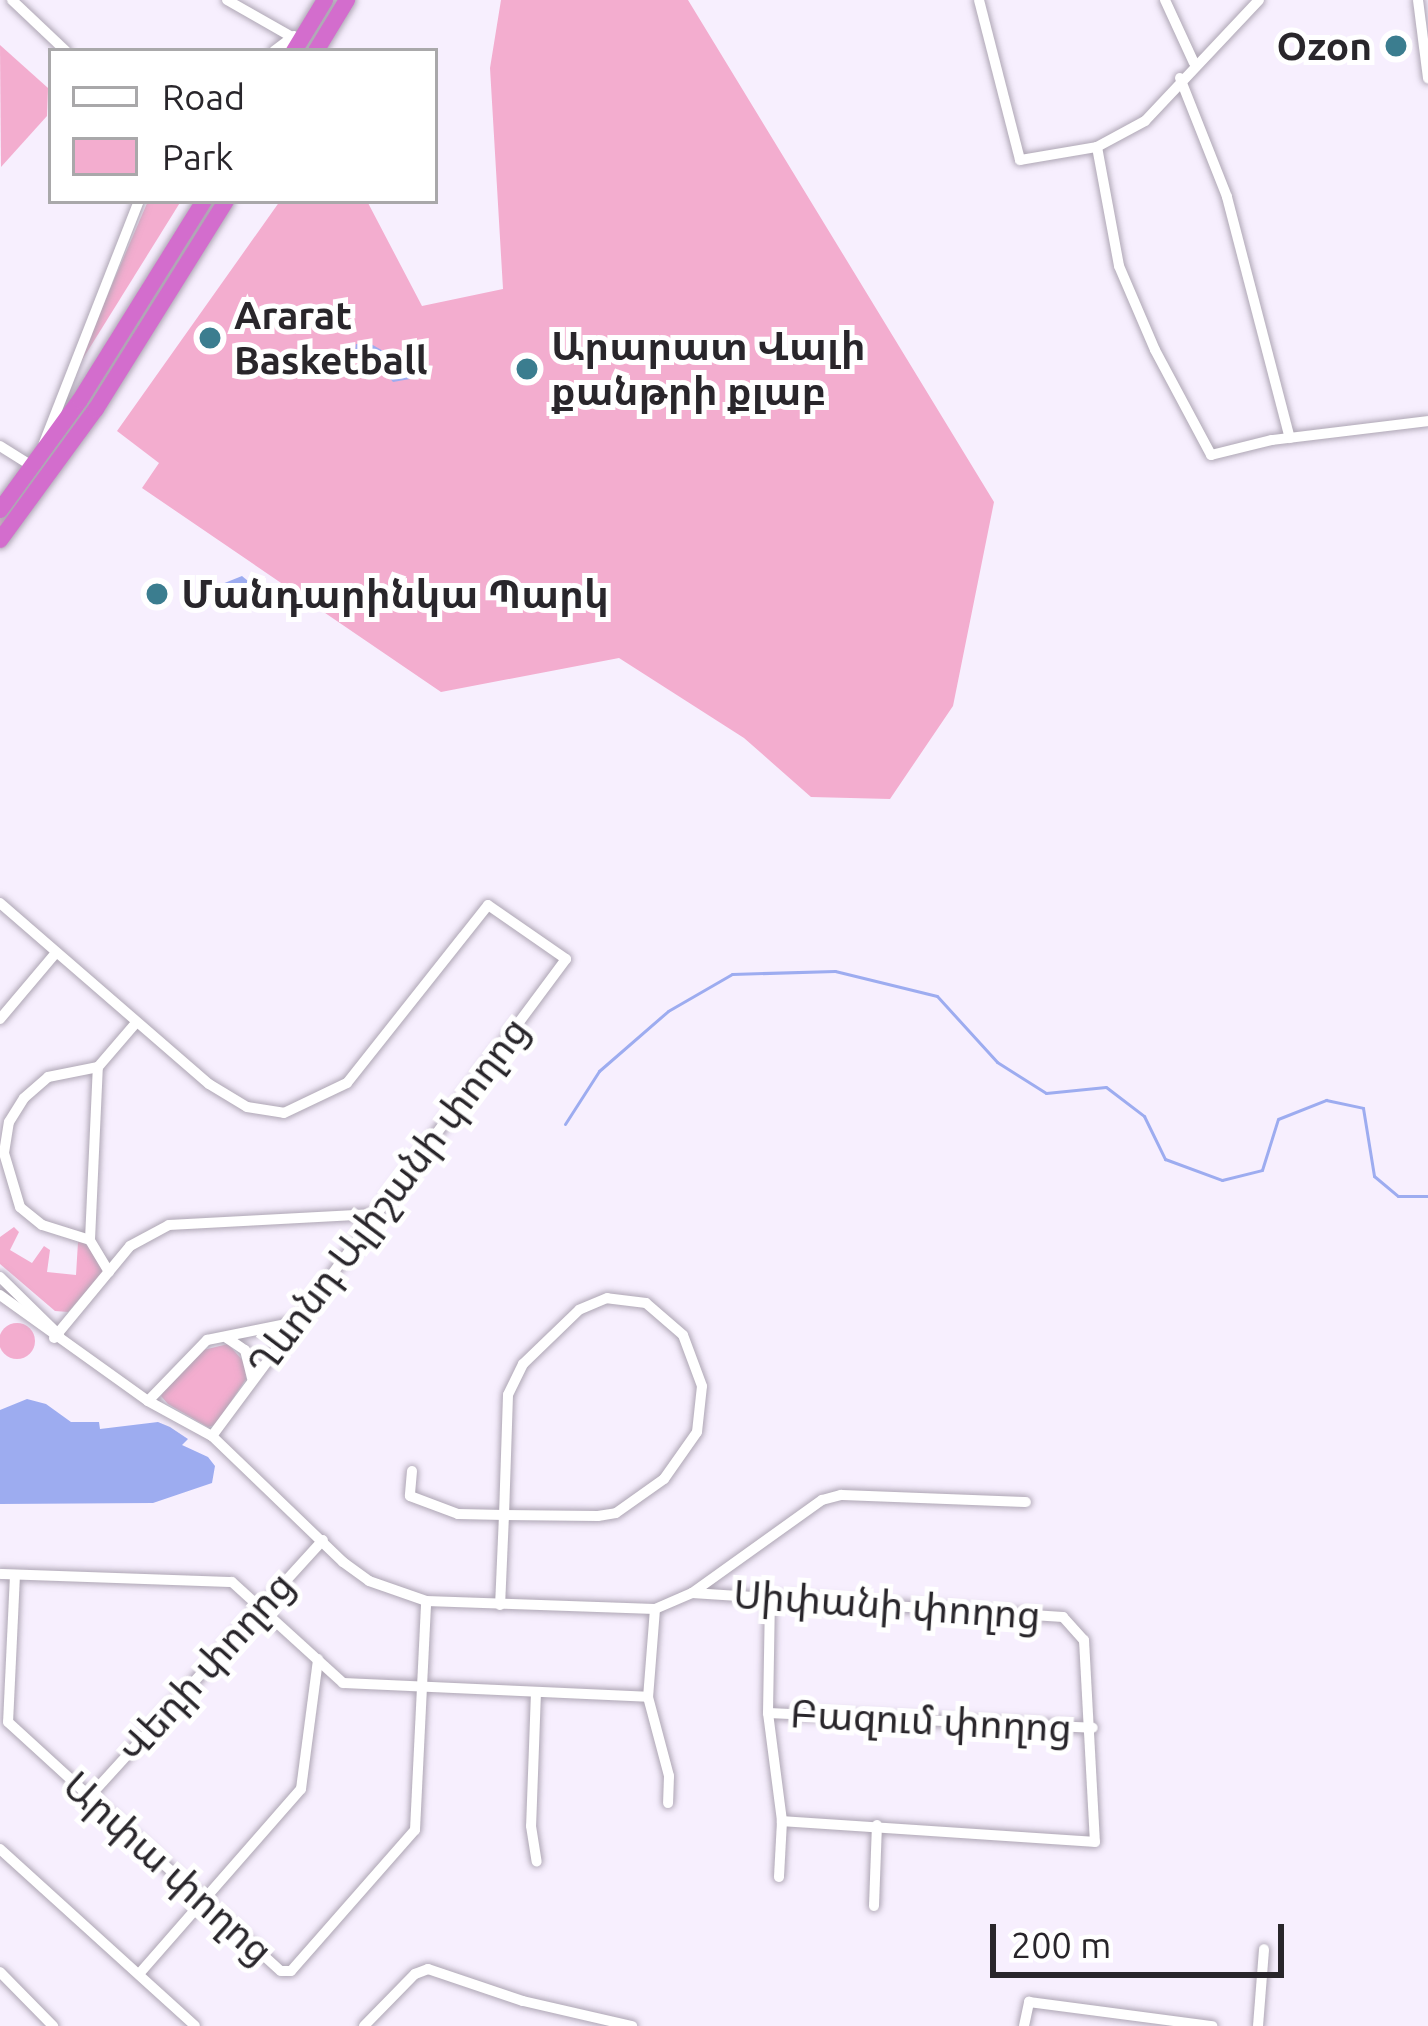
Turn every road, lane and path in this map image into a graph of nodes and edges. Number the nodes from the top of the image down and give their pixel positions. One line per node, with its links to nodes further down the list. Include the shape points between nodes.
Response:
1 (12, 0): 10 (street)
2 (227, 0): 9 (street)
3 (325, 0): 9 (highway)
4 (979, 0): 15 (street, via 1020,160)
5 (1165, 0): 12 (street)
6 (1259, 0): 12 (street)
7 (1418, 0): 14 (street)
8 (343, 1): 11 (highway)
9 (293, 44)
10 (63, 48)
11 (318, 48)
12 (1195, 62): 13 (street)
13 (1180, 78): 15 (street, via 1145,121); 20 (street, via 1227,197)
14 (1428, 78)
15 (1097, 147): 20 (street, via 1119,266 1210,455)
16 (138, 204): 22 (street)
17 (202, 204): 22 (highway)
18 (224, 204): 24 (highway, via 96,409)
19 (1428, 421): 20 (street)
20 (1290, 438)
21 (0, 446): 22 (street)
22 (38, 460): 23 (highway)
23 (0, 510)
24 (0, 540)
25 (0, 903): 26 (street)
26 (55, 954): 27 (street); 29 (street)
27 (5, 1005): 28 (street)
28 (0, 1019)
29 (136, 1024): 30 (street); 31 (street, Ղևոնդ Ալիշանի փողոց, via 247,1107 284,1113 347,1083 488,905 566,959)
30 (98, 1067): 32 (street); 32 (street, via 48,1077 24,1098 4,1153 20,1207 41,1225)
31 (374, 1214): 33 (street, via 170,1225 130,1246); 36 (street, Ղևոնդ Ալիշանի փողոց)
32 (90, 1240): 33 (street)
33 (109, 1272): 38 (street)
34 (0, 1277): 38 (street)
35 (0, 1295): 38 (street)
36 (291, 1323): 37 (street); 39 (street, Ղևոնդ Ալիշանի փողոց)
37 (226, 1337): 39 (street, via 245,1350); 40 (street, via 193,1349)
38 (59, 1338): 40 (street)
39 (252, 1378): 41 (street, Ղևոնդ Ալիշանի փողոց)
40 (148, 1401): 41 (street)
41 (212, 1436): 45 (street)
42 (412, 1471): 44 (street, via 410,1496 458,1514)
43 (1026, 1502): 48 (street, via 822,1500)
44 (504, 1515): 44 (street, via 508,1395 534,1350 579,1310 607,1298 632,1297 673,1322 692,1351 703,1398 697,1432 673,1468 616,1513); 51 (street)
45 (322, 1540): 50 (street, via 369,1581); 52 (street, Վեդի փողոց)
46 (0, 1574): 47 (street)
47 (16, 1575): 52 (street, via 232,1582); 60 (street, Արփա փողոց, via 8,1723)
48 (692, 1593): 49 (street, Սիփանի փողոց); 53 (street)
49 (770, 1598): 58 (street); 59 (street, Սիփանի փողոց, via 1063,1617 1084,1640)
50 (426, 1601): 51 (street); 55 (street, Արփա փողոց)
51 (500, 1605): 53 (street)
52 (260, 1606): 54 (street); 60 (street, Վեդի փողոց)
53 (655, 1610): 57 (street)
54 (318, 1659): 55 (street, via 343,1683); 67 (street, via 302,1789)
55 (423, 1688): 56 (street); 67 (street, Արփա փողոց, via 415,1831 291,1971 280,1971)
56 (536, 1692): 57 (street); 65 (street)
57 (648, 1697): 61 (street)
58 (768, 1713): 59 (street, Բազում փողոց); 62 (street)
59 (1093, 1728): 63 (street, Սիփանի փողոց, via 1096,1842)
60 (90, 1796): 67 (street, Արփա փողոց)
61 (668, 1803)
62 (782, 1821): 63 (street); 66 (street)
63 (877, 1825): 68 (street)
64 (0, 1849): 71 (street)
65 (537, 1862)
66 (779, 1877)
67 (204, 1901): 71 (street)
68 (874, 1906)
69 (1264, 1949): 78 (street)
70 (0, 1972): 73 (street)
71 (139, 1974): 74 (street)
72 (370, 2025): 75 (street, via 428,1969)
73 (53, 2026)
74 (195, 2026)
75 (632, 2026)
76 (1024, 2026): 77 (street, via 1029,2002)
77 (1212, 2026)
78 (1258, 2026)

